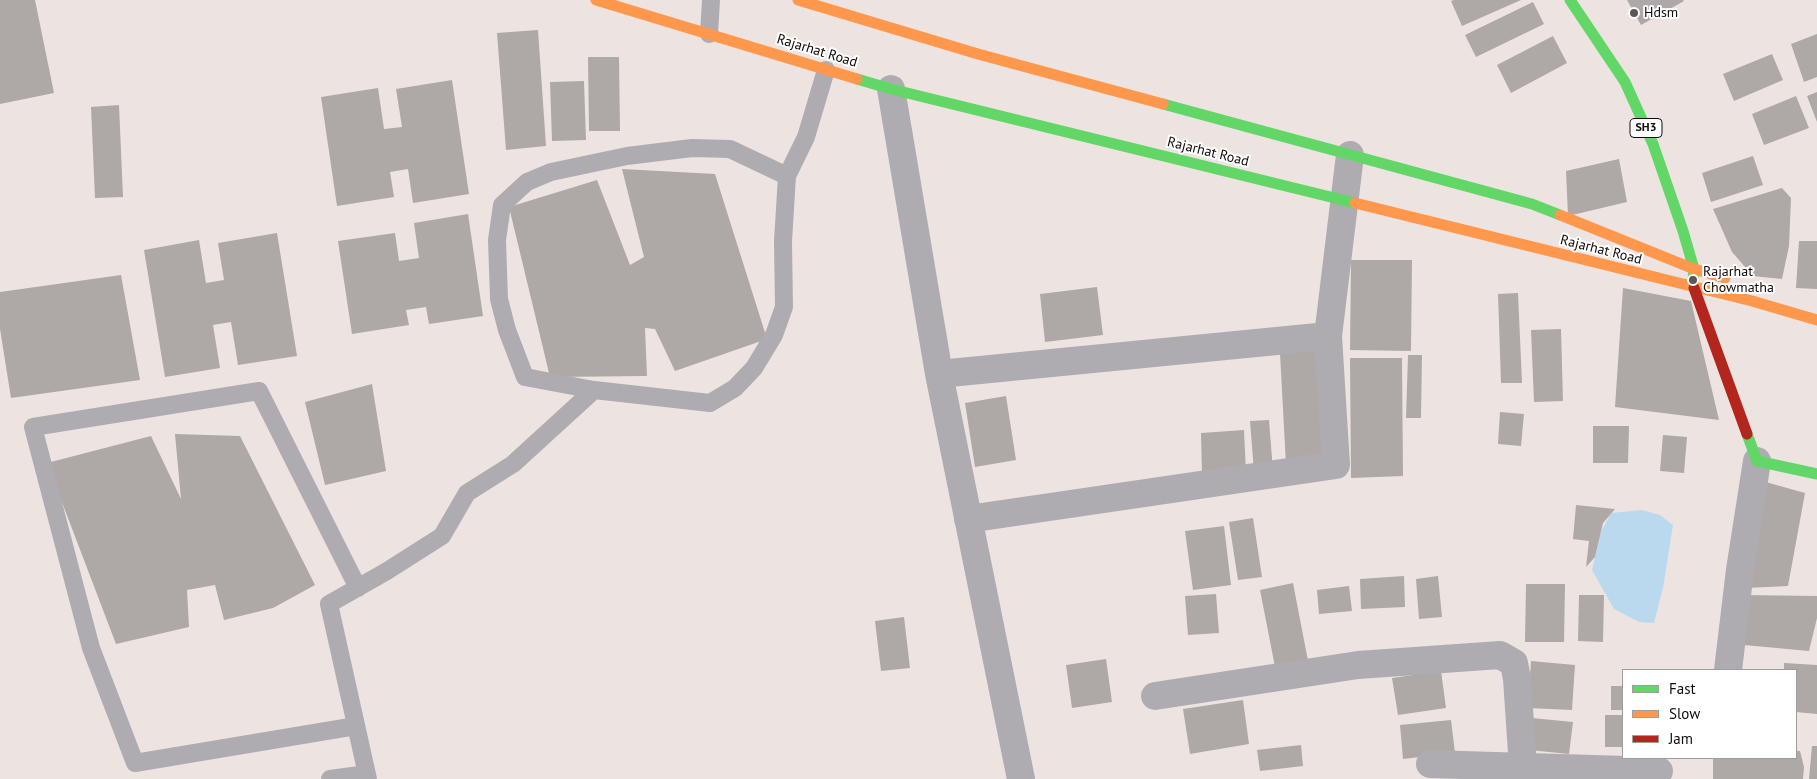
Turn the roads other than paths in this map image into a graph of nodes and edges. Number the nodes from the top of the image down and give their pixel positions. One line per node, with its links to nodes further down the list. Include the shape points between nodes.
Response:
1 (596, 0): 5 (main road, Rajarhat Road)
2 (711, 0): 5 (lane)
3 (798, 0): 8 (main road, via 978,54)
4 (1570, 0): 11 (main road, SH3, via 1625,82 1671,194)
5 (709, 34): 6 (main road, Rajarhat Road)
6 (826, 70): 7 (main road, Rajarhat Road); 9 (lane, via 806,137)
7 (891, 89): 10 (main road, Rajarhat Road); 16 (street)
8 (1350, 155): 10 (street); 11 (main road, via 1532,204)
9 (787, 176): 17 (lane, via 783,241 784,307 774,335 754,368 735,388 710,403); 17 (lane, via 730,149 692,148 627,156 552,172 527,182 502,205 497,240 499,299 525,377)
10 (1346, 202): 13 (main road, Rajarhat Road); 15 (street)
11 (1694, 269): 12 (main road); 13 (main road, SH3)
12 (1738, 282)
13 (1694, 288): 14 (main road, Rajarhat Road); 18 (main road)
14 (1817, 320)
15 (1328, 336): 16 (street); 20 (street, via 1336,465)
16 (939, 374): 20 (street)
17 (594, 390): 21 (lane, via 514,464 467,494 442,536)
18 (1758, 461): 19 (main road); 22 (street)
19 (1817, 474)
20 (968, 519): 30 (street)
21 (358, 588): 24 (lane, via 329,604); 24 (lane, via 259,391 33,427 91,648 135,763)
22 (1728, 669)
23 (1155, 696): 26 (street, via 1358,665 1500,655 1514,663 1518,678)
24 (356, 726): 28 (lane)
25 (1430, 764): 26 (street)
26 (1522, 767): 27 (street)
27 (1662, 769)
28 (368, 776): 29 (lane)
29 (330, 779)
30 (1021, 779)

